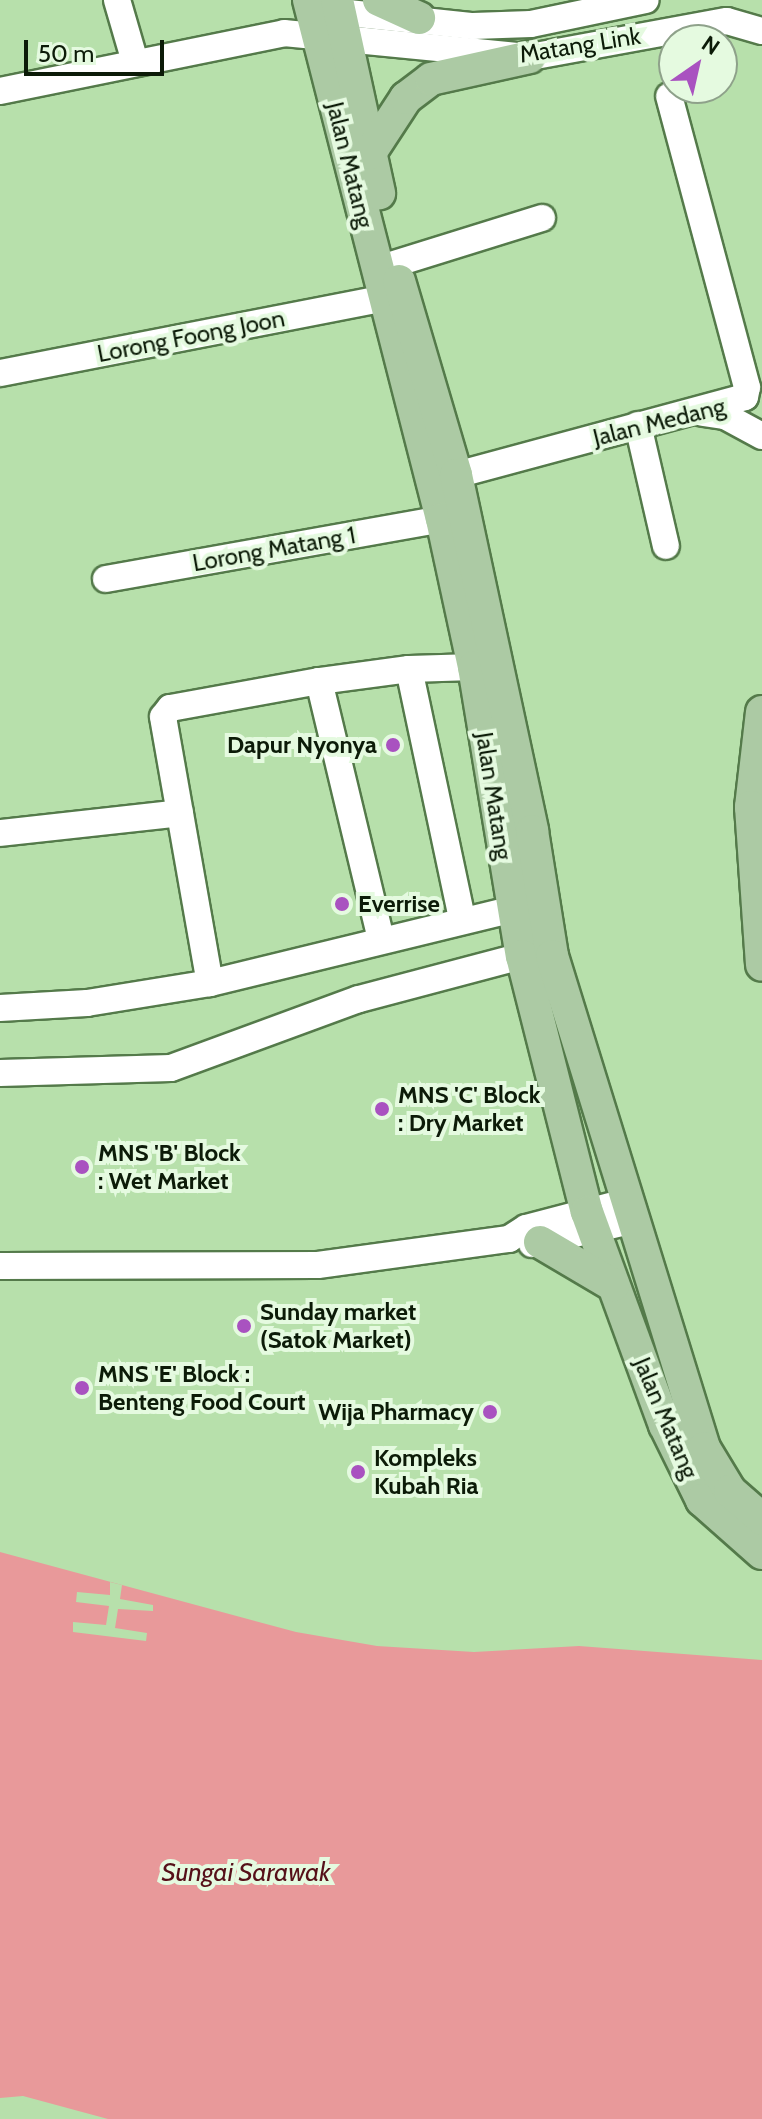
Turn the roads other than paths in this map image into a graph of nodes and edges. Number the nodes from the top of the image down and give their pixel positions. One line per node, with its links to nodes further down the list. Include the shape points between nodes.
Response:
1 (117, 0): 8 (street)
2 (379, 0): 5 (main road)
3 (646, 0): 5 (street, Matang Link, via 531,24 473,26)
4 (328, 17): 5 (street, Matang Link); 7 (street, Matang Link); 8 (street, via 284,33); 11 (main road, Jalan Matang); 14 (main road, Jalan Matang)
5 (419, 18)
6 (762, 31): 7 (street, Matang Link, via 727,21)
7 (530, 57): 11 (main road, via 431,79 406,98)
8 (135, 62): 9 (street)
9 (0, 91)
10 (671, 104): 16 (street, Jalan Medang, via 747,387 740,402)
11 (370, 153): 13 (main road, Jalan Matang)
12 (542, 218): 13 (street)
13 (394, 264): 19 (main road, Jalan Matang)
14 (382, 299): 15 (street, Lorong Foong Joon); 20 (main road, Jalan Matang)
15 (0, 373)
16 (691, 412): 17 (street, Jalan Medang); 18 (street, via 725,416)
17 (638, 425): 19 (street, Jalan Medang); 21 (street)
18 (762, 436)
19 (456, 475): 37 (main road, Jalan Matang, via 532,831 552,956)
20 (442, 519): 22 (street, Lorong Matang 1); 23 (main road, Jalan Matang)
21 (666, 546)
22 (106, 579)
23 (474, 667): 24 (street); 29 (main road, Jalan Matang)
24 (409, 669): 25 (street); 30 (street)
25 (319, 681): 27 (street, via 170,708 163,717); 31 (street)
26 (762, 712): 33 (main road, via 751,807)
27 (180, 813): 28 (street); 34 (street)
28 (0, 833)
29 (513, 909): 30 (street); 32 (main road, Jalan Matang)
30 (462, 918): 31 (street)
31 (381, 939): 34 (street)
32 (522, 956): 36 (street, via 359,999 171,1068); 38 (main road, Jalan Matang, via 576,1168)
33 (762, 965)
34 (210, 983): 35 (street, via 87,1003)
35 (0, 1008)
36 (0, 1073)
37 (628, 1212): 38 (street); 41 (main road, Jalan Matang, via 704,1448 730,1491)
38 (558, 1229): 39 (street, via 318,1265); 40 (main road, Jalan Matang); 40 (main road)
39 (0, 1266)
40 (613, 1285): 42 (main road, Jalan Matang, via 665,1425 702,1500)
41 (762, 1519)
42 (762, 1553)

